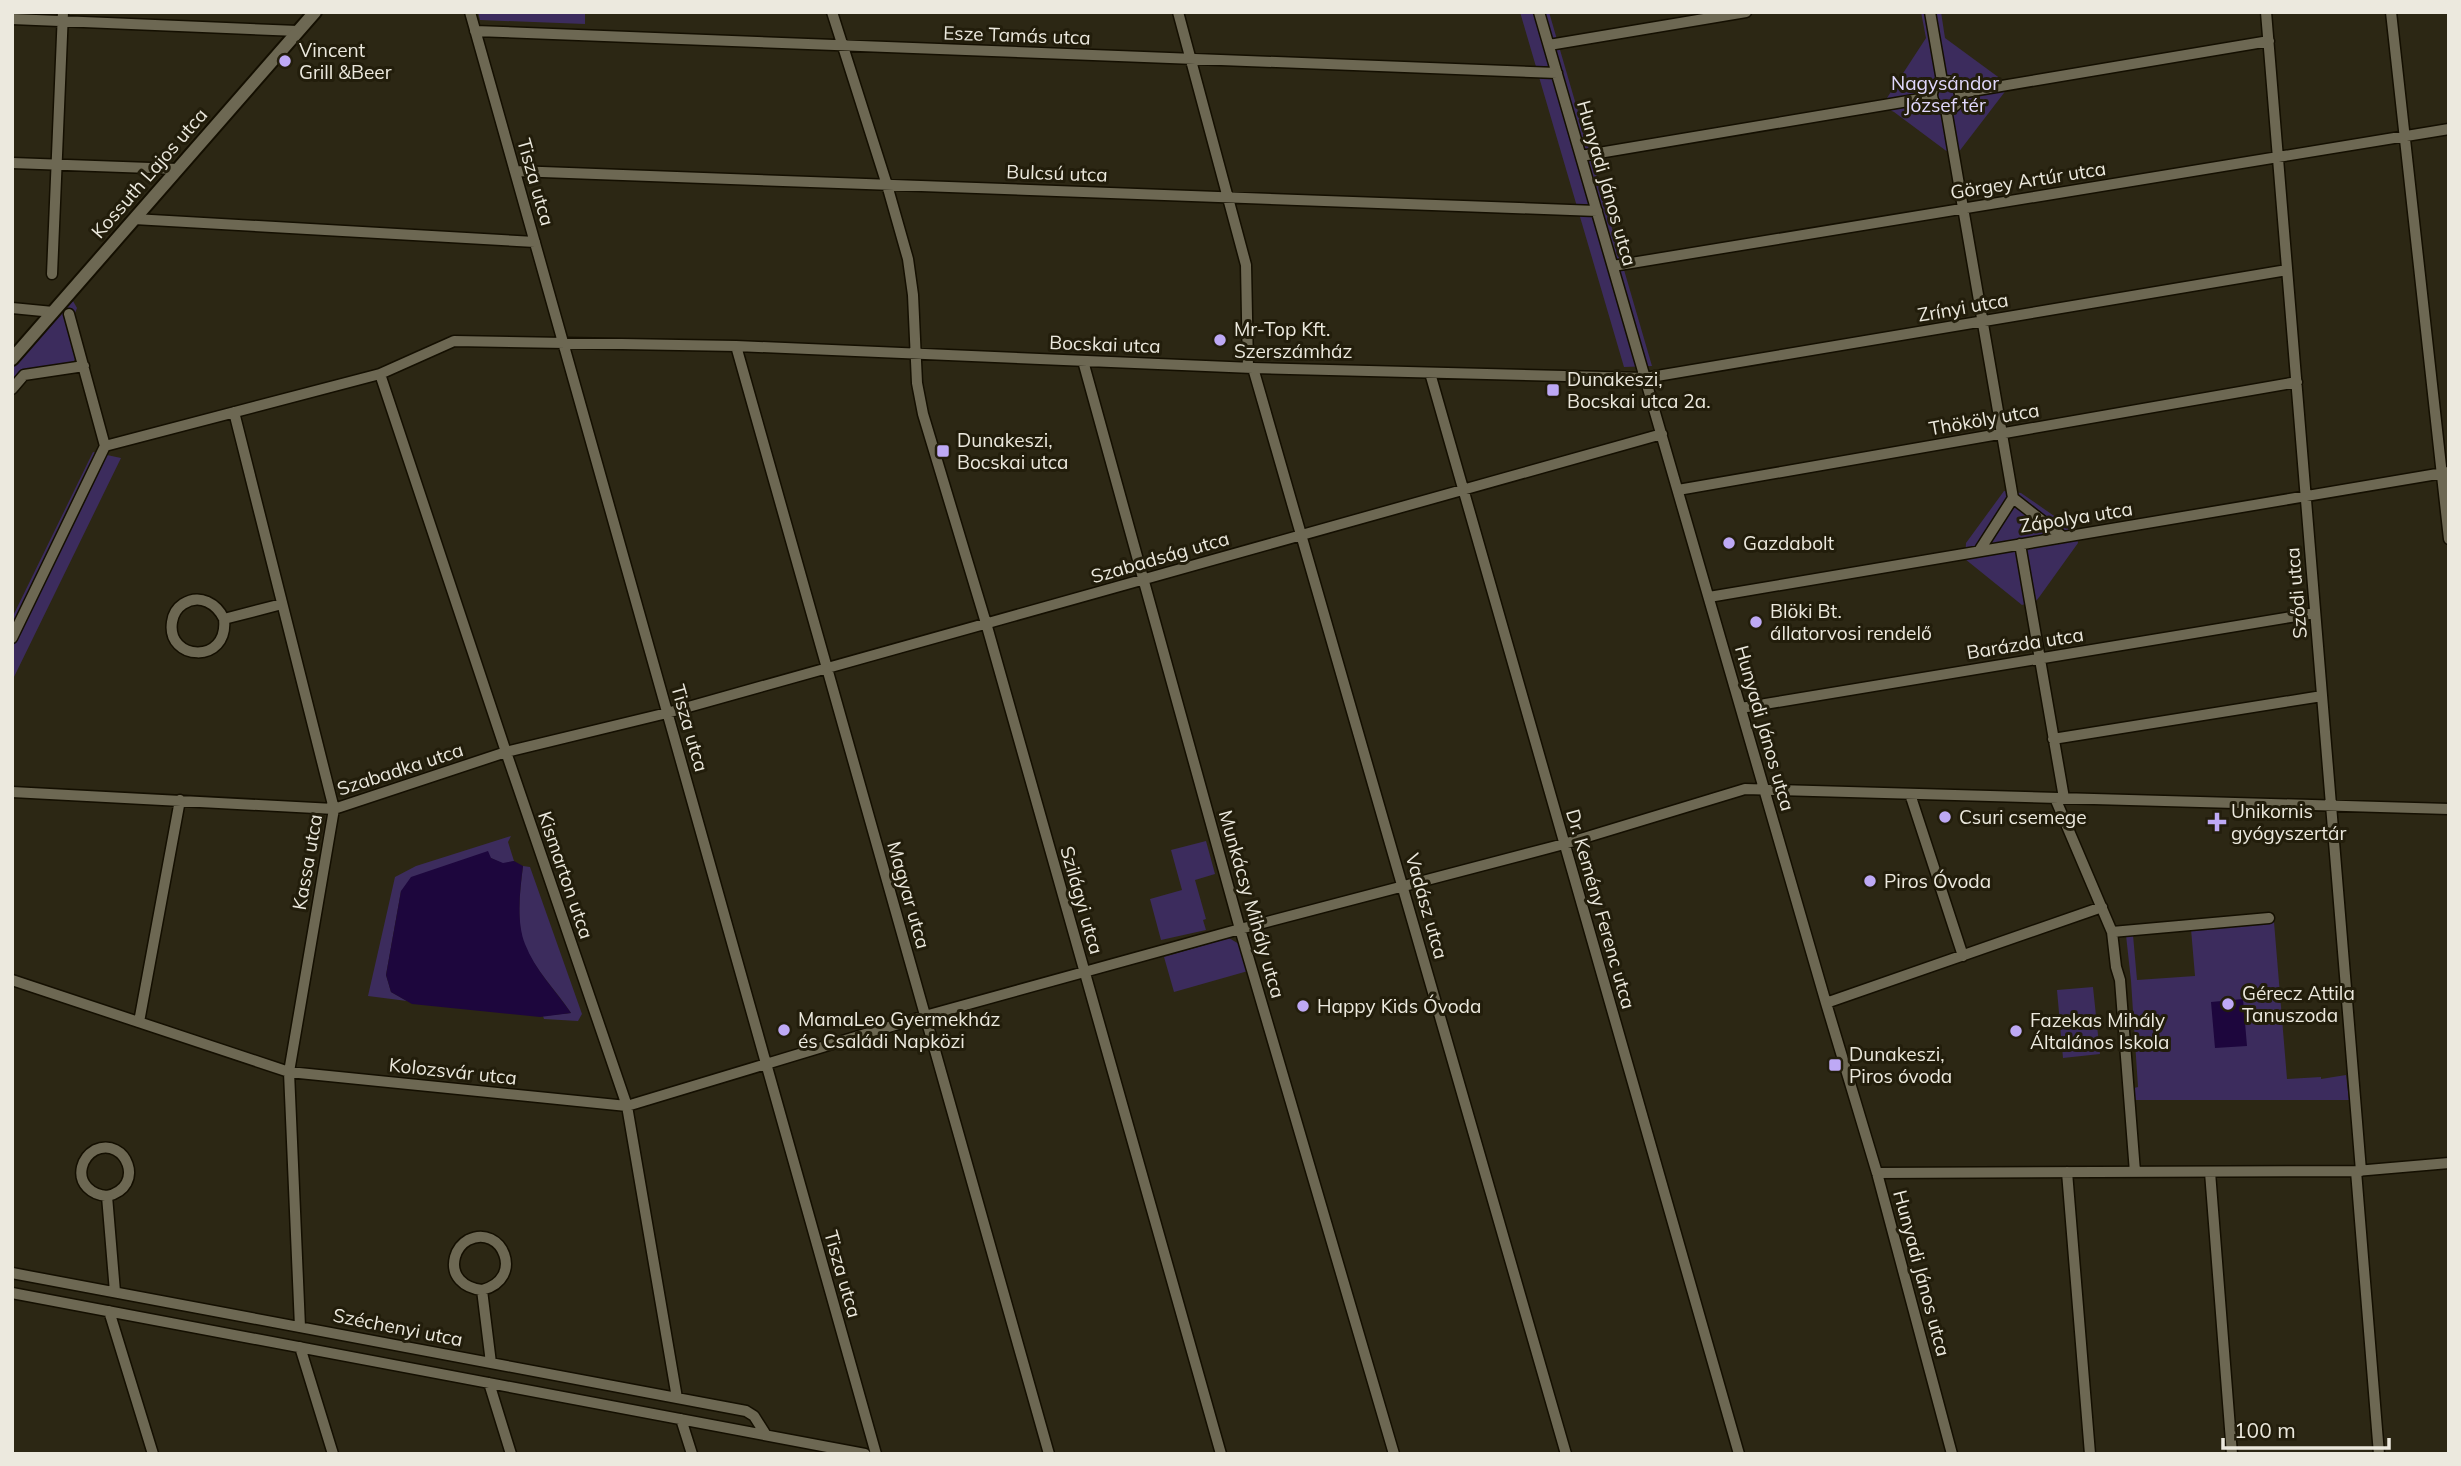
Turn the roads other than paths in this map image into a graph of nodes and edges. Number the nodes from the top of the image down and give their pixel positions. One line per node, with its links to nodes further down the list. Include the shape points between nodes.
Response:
1 (315, 12): 12 (street, Kossuth Lajos utca)
2 (470, 12): 13 (street, Tisza utca)
3 (832, 12): 16 (street, Szilágyi utca)
4 (1178, 12): 17 (street, Vadász utca)
5 (1539, 12): 15 (street, Hunyadi János utca)
6 (1746, 12): 15 (street)
7 (1930, 12): 19 (street)
8 (2266, 12): 14 (street, Sződi utca)
9 (2391, 12): 24 (street)
10 (63, 17): 11 (street); 12 (street); 28 (street)
11 (12, 19)
12 (298, 31): 29 (street, Kossuth Lajos utca)
13 (475, 31): 16 (street, Esze Tamás utca); 30 (street, Tisza utca)
14 (2269, 41): 20 (street); 26 (street, Sződi utca)
15 (1549, 45): 18 (street, Hunyadi János utca)
16 (842, 46): 17 (street, Esze Tamás utca); 31 (street, Szilágyi utca)
17 (1191, 59): 18 (street, Esze Tamás utca); 32 (street, Vadász utca)
18 (1557, 74): 25 (street, Hunyadi János utca)
19 (1942, 81): 20 (street, via 1952,82); 21 (street, via 1933,88)
20 (1959, 93): 22 (street, via 1955,105)
21 (1932, 97): 22 (street, via 1935,104); 25 (street)
22 (1947, 109): 33 (street)
23 (2449, 129): 24 (street, Görgey Artúr utca)
24 (2405, 136): 26 (street, Görgey Artúr utca); 60 (street)
25 (1581, 156): 34 (street, Hunyadi János utca)
26 (2278, 157): 33 (street, Görgey Artúr utca); 38 (street, Sződi utca)
27 (12, 163): 28 (street)
28 (57, 164): 29 (street); 39 (street)
29 (178, 169): 35 (street, Kossuth Lajos utca)
30 (515, 171): 31 (street, Bulcsú utca); 36 (street, Tisza utca)
31 (887, 185): 32 (street, Bulcsú utca); 46 (street, Szilágyi utca, via 911,276)
32 (1229, 197): 34 (street, Bulcsú utca); 50 (street, Vadász utca, via 1246,265)
33 (1964, 209): 37 (street, Görgey Artúr utca); 43 (street)
34 (1597, 211): 37 (street, Hunyadi János utca)
35 (134, 219): 36 (street); 41 (street, Kossuth Lajos utca)
36 (535, 242): 44 (street, Tisza utca)
37 (1613, 266): 53 (street, Hunyadi János utca)
38 (2287, 270): 43 (street, Zrínyi utca); 54 (street, Sződi utca)
39 (52, 274)
40 (12, 308): 41 (street)
41 (53, 312): 47 (street, Kossuth Lajos utca)
42 (69, 314): 49 (street)
43 (1983, 321): 53 (street, Zrínyi utca); 57 (street)
44 (563, 342): 45 (street, Bocskai utca); 51 (street, Bocskai utca, via 454,341); 81 (street, Tisza utca)
45 (736, 346): 46 (street, Bocskai utca); 78 (street, Magyar utca)
46 (915, 354): 48 (street, Bocskai utca); 75 (street, Szilágyi utca, via 923,414)
47 (12, 359)
48 (1083, 361): 50 (street, Bocskai utca); 70 (street, Munkácsy Mihály utca)
49 (84, 366): 55 (street, via 24,375); 59 (street)
50 (1251, 368): 52 (street, Bocskai utca); 65 (street, Vadász utca)
51 (380, 373): 56 (street, Bocskai utca); 83 (street, Kismarton utca)
52 (1430, 373): 53 (street, Bocskai utca); 62 (street, Dr. Kemény Ferenc utca)
53 (1645, 378): 58 (street, Hunyadi János utca)
54 (2297, 382): 57 (street, Thököly utca); 63 (street, Sződi utca)
55 (12, 389)
56 (234, 412): 59 (street, Bocskai utca); 72 (street, Kassa utca)
57 (2002, 433): 61 (street, Thököly utca); 64 (street)
58 (1662, 434): 61 (street, Hunyadi János utca); 62 (street, Szabadság utca)
59 (105, 446): 76 (street)
60 (2445, 472): 63 (street, Zápolya utca); 67 (street)
61 (1678, 489): 71 (street, Hunyadi János utca)
62 (1462, 490): 65 (street, Szabadság utca); 92 (street, Dr. Kemény Ferenc utca)
63 (2306, 495): 66 (street, Zápolya utca); 73 (street, Sződi utca)
64 (2013, 498): 66 (street); 69 (street)
65 (1302, 535): 70 (street, Szabadság utca); 93 (street, Vadász utca)
66 (2063, 537): 68 (street, Zápolya utca)
67 (2449, 539)
68 (2020, 544): 69 (street, Zápolya utca); 77 (street)
69 (1979, 551): 71 (street, Zápolya utca)
70 (1143, 579): 75 (street, Szabadság utca); 96 (street, Munkácsy Mihály utca)
71 (1709, 597): 80 (street, Hunyadi János utca)
72 (282, 604): 74 (street); 90 (street, Kassa utca)
73 (2315, 613): 77 (street, Barázda utca); 79 (street, Sződi utca)
74 (224, 619): 74 (street, via 207,601 190,601 173,618 173,635 192,653 210,650 223,637)
75 (986, 623): 78 (street, Szabadság utca); 99 (street, Szilágyi utca)
76 (12, 638)
77 (2040, 659): 80 (street, Barázda utca); 82 (street)
78 (826, 668): 81 (street, Szabadság utca); 102 (street, Magyar utca)
79 (2322, 696): 82 (street); 89 (street, Sződi utca)
80 (1741, 708): 84 (street, Hunyadi János utca)
81 (667, 713): 83 (street, Szabadka utca); 104 (street, Tisza utca)
82 (2053, 739): 87 (street)
83 (506, 752): 90 (street, Szabadka utca); 106 (street, Kismarton utca)
84 (1765, 790): 86 (street, Kolozsvár utca); 92 (street, Kolozsvár utca, via 1745,789); 101 (street, Hunyadi János utca)
85 (12, 792): 88 (street, Szabadka utca)
86 (1910, 794): 87 (street, Kolozsvár utca); 98 (street)
87 (2059, 798): 89 (street, Kolozsvár utca); 94 (street)
88 (180, 800): 90 (street, Szabadka utca); 103 (street)
89 (2331, 806): 91 (street, Kolozsvár utca); 108 (street, Sződi utca)
90 (334, 808): 105 (street, Kassa utca)
91 (2449, 809)
92 (1564, 844): 93 (street, Kolozsvár utca); 136 (street, Dr. Kemény Ferenc utca)
93 (1403, 888): 96 (street, Kolozsvár utca); 135 (street, Vadász utca)
94 (2102, 907): 97 (street); 98 (street)
95 (2269, 918): 97 (street)
96 (1240, 929): 99 (street, Kolozsvár utca); 134 (street, Munkácsy Mihály utca)
97 (2112, 932): 110 (street)
98 (1963, 956): 101 (street)
99 (1085, 973): 102 (street, Kolozsvár utca); 133 (street, Szilágyi utca)
100 (12, 980): 103 (street, Kolozsvár utca)
101 (1826, 1003): 112 (street, Hunyadi János utca)
102 (925, 1016): 104 (street, Kolozsvár utca); 132 (street, Magyar utca)
103 (139, 1022): 105 (street, Kolozsvár utca)
104 (766, 1066): 106 (street, Kolozsvár utca); 131 (street, Tisza utca)
105 (289, 1072): 106 (street, Kolozsvár utca); 119 (street, Kassa utca)
106 (627, 1106): 123 (street, Kismarton utca)
107 (2449, 1163): 108 (street)
108 (2359, 1171): 111 (street); 140 (street, Sződi utca)
109 (2067, 1172): 110 (street); 112 (street); 138 (street)
110 (2135, 1172): 111 (street)
111 (2210, 1172): 139 (street)
112 (1877, 1173): 137 (street, Hunyadi János utca)
113 (107, 1196): 113 (street, via 122,1190 129,1177 122,1155 108,1148 86,1157 81,1172 92,1192); 116 (street)
114 (12, 1273): 116 (street, Széchenyi utca)
115 (482, 1290): 115 (street, via 497,1284 507,1262 500,1246 478,1237 461,1245 454,1261 458,1278); 121 (street)
116 (115, 1292): 119 (street, Széchenyi utca)
117 (12, 1293): 118 (street, Széchenyi utca)
118 (108, 1311): 120 (street, Széchenyi utca); 126 (street)
119 (300, 1327): 121 (street, Széchenyi utca)
120 (300, 1347): 122 (street, Széchenyi utca); 127 (street)
121 (491, 1363): 123 (street, Széchenyi utca)
122 (489, 1382): 124 (street, Széchenyi utca); 128 (street)
123 (677, 1398): 125 (street, Széchenyi utca, via 746,1411)
124 (681, 1419): 125 (street, Széchenyi utca); 129 (street)
125 (766, 1435): 130 (street, Széchenyi utca)
126 (153, 1454)
127 (333, 1454)
128 (510, 1454)
129 (692, 1454)
130 (865, 1454)
131 (876, 1454)
132 (1049, 1454)
133 (1221, 1454)
134 (1394, 1454)
135 (1566, 1454)
136 (1739, 1454)
137 (1952, 1454)
138 (2090, 1454)
139 (2232, 1454)
140 (2379, 1454)

